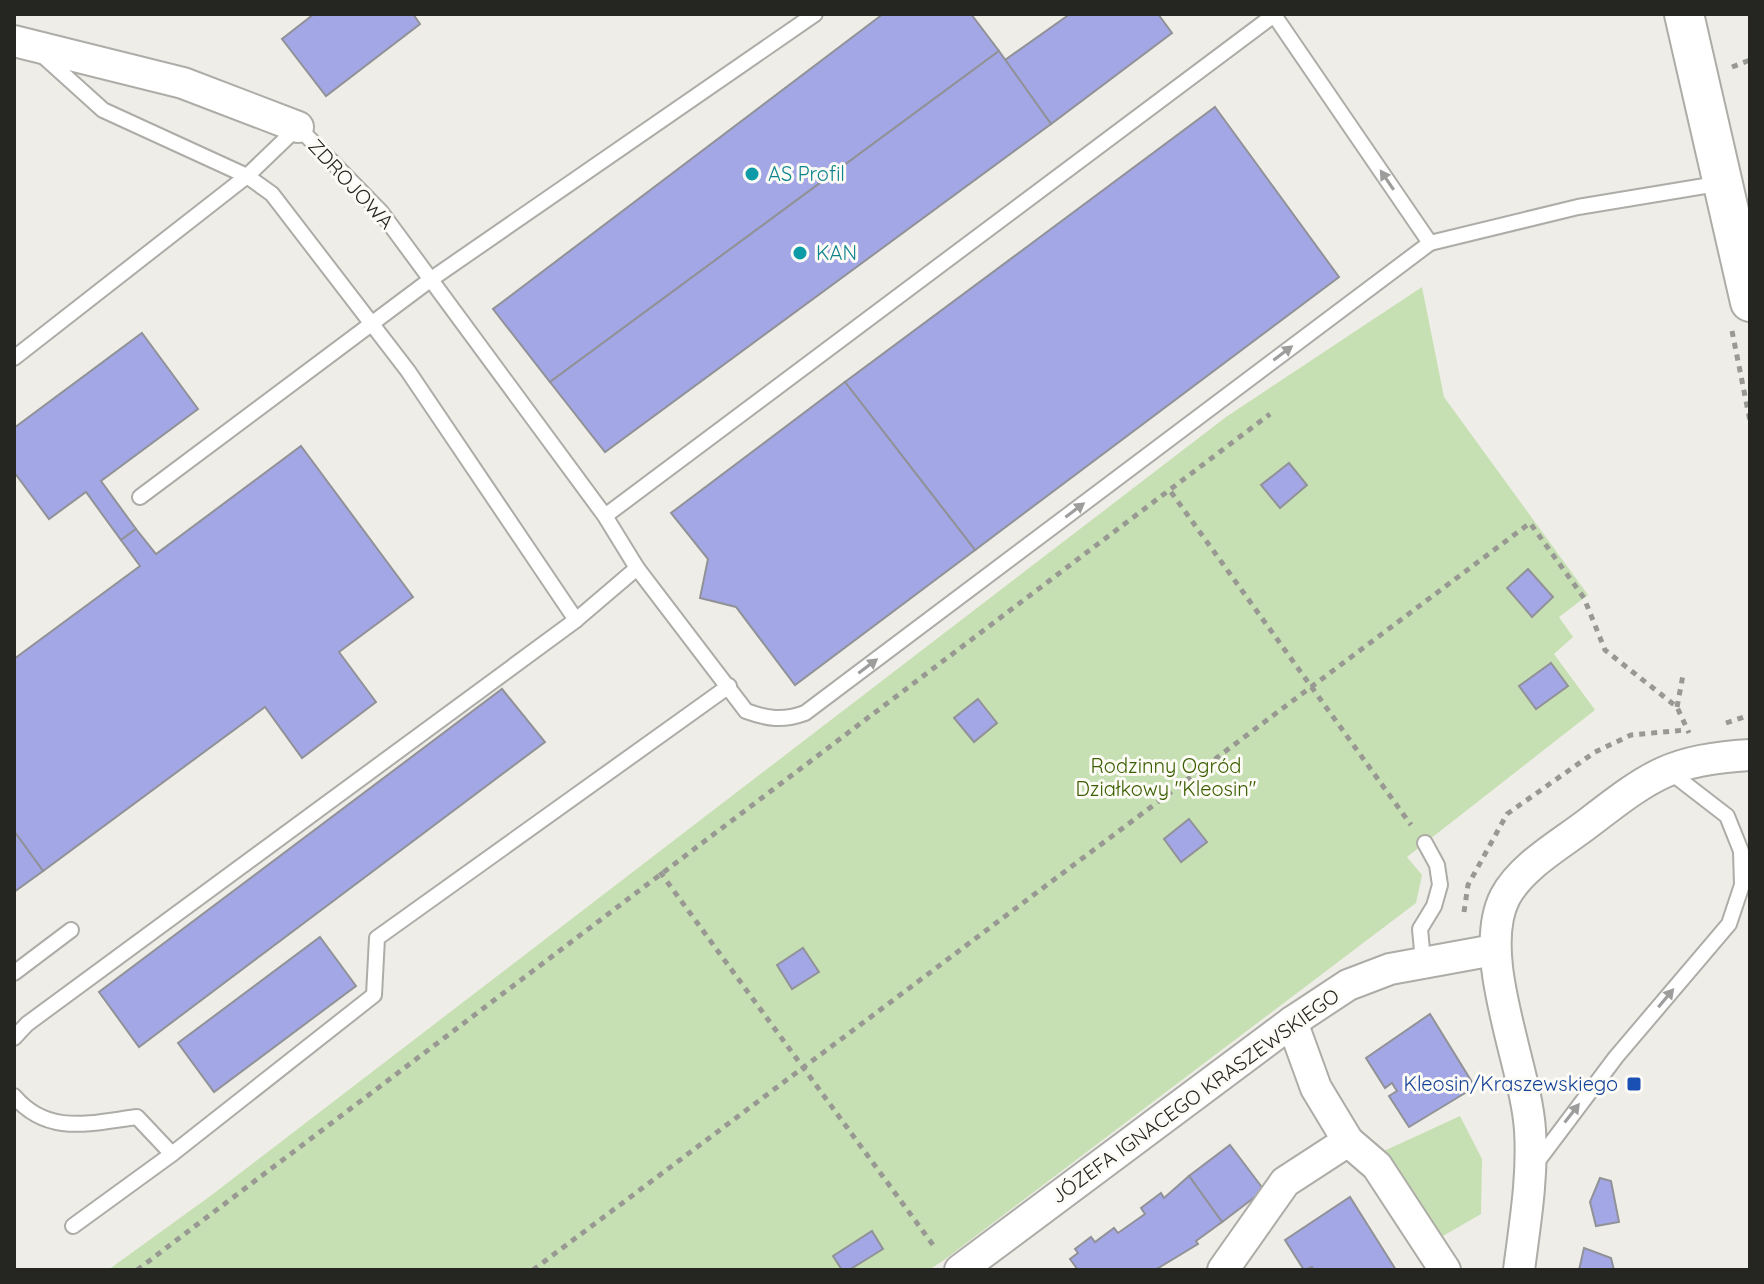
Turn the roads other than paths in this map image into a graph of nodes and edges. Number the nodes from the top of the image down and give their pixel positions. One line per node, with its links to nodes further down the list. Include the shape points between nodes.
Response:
1 (815, 14): 8 (lane)
2 (1684, 14): 6 (street)
3 (24, 44): 4 (street, ZDROJOWA, via 183,83); 5 (lane, via 103,110)
4 (298, 127): 5 (lane); 8 (lane, ZDROJOWA, via 381,212)
5 (247, 176): 10 (lane, via 272,194); 11 (lane)
6 (1725, 183): 7 (lane, via 1578,207); 9 (street)
7 (1430, 243): 13 (lane, one-way to 13, via 1274,15); 16 (lane, ZDROJOWA, one-way to 7, via 746,711 785,720 805,713)
8 (430, 280): 10 (lane); 13 (lane, ZDROJOWA)
9 (1750, 302)
10 (374, 325): 12 (lane); 15 (lane)
11 (14, 358)
12 (140, 497)
13 (605, 516): 14 (lane, ZDROJOWA)
14 (637, 568): 15 (lane); 16 (lane, ZDROJOWA)
15 (576, 620): 25 (lane)
16 (729, 686): 28 (lane, via 377,938 374,995)
17 (1750, 755): 18 (street, via 1700,744)
18 (1666, 769): 21 (street, via 1522,874 1497,917); 29 (lane, one-way to 18, via 1616,1057 1729,924 1742,885 1741,851 1727,816)
19 (1425, 843): 22 (lane, via 1440,885 1420,929)
20 (71, 930): 23 (lane)
21 (1494, 950): 22 (street, JÓZEFA IGNACEGO KRASZEWSKIEGO); 29 (street, via 1530,1126)
22 (1423, 961): 24 (street, JÓZEFA IGNACEGO KRASZEWSKIEGO, via 1348,985)
23 (14, 973)
24 (1292, 1022): 27 (street, via 1316,1088); 31 (street, JÓZEFA IGNACEGO KRASZEWSKIEGO)
25 (14, 1038)
26 (14, 1096): 28 (lane, via 51,1124 137,1117)
27 (1348, 1141): 32 (street, via 1285,1182); 33 (street, via 1377,1166)
28 (172, 1154): 30 (lane)
29 (1531, 1171): 34 (street)
30 (73, 1226)
31 (952, 1265)
32 (1223, 1270)
33 (1445, 1270)
34 (1519, 1270)

